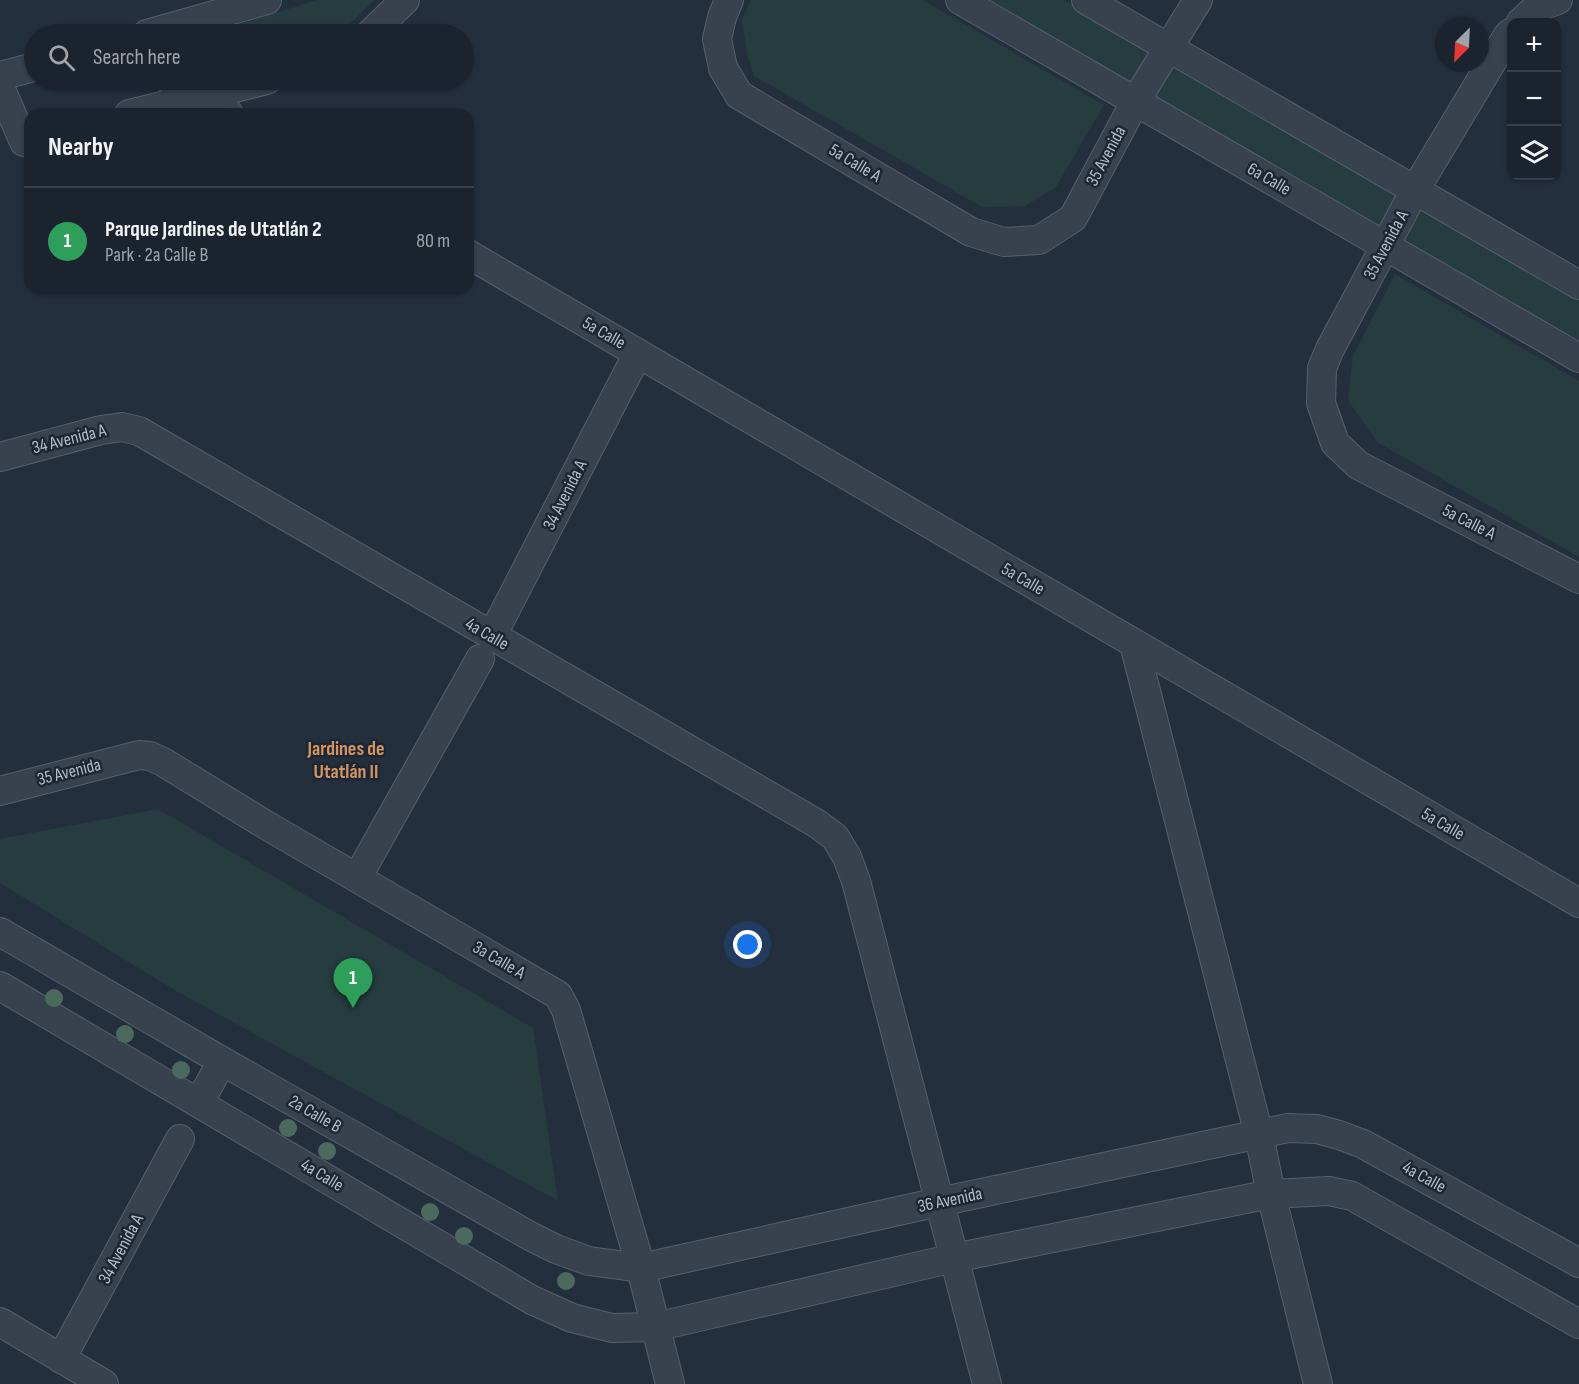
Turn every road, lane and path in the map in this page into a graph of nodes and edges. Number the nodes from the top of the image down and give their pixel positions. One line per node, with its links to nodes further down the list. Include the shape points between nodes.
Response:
1 (267, 0): 9 (street)
2 (405, 0): 10 (street)
3 (729, 0): 24 (street, 5a Calle A, via 717,39 723,68 739,95)
4 (960, 0): 19 (street, 6a Calle)
5 (1086, 0): 12 (street)
6 (1197, 0): 12 (street, 35 Avenida)
7 (1558, 0): 8 (street, via 1536,8)
8 (1525, 18)
9 (182, 24)
10 (380, 24)
11 (1507, 37): 23 (street, 35 Avenida A)
12 (1168, 48): 19 (street, 35 Avenida); 23 (street)
13 (24, 70): 14 (street)
14 (0, 76)
15 (0, 87): 22 (street)
16 (188, 90): 18 (street)
17 (224, 90): 18 (street)
18 (198, 96): 20 (street); 21 (street)
19 (1135, 102): 24 (street, 35 Avenida, via 1073,218 1039,240 1004,242); 25 (street, 6a Calle)
20 (152, 108)
21 (219, 108)
22 (18, 143)
23 (1415, 190): 25 (street, 35 Avenida A); 27 (street)
24 (971, 232)
25 (1385, 246): 29 (street, 6a Calle); 32 (street, 35 Avenida A, via 1322,368 1321,403 1335,443)
26 (474, 257): 28 (street, 5a Calle)
27 (1579, 285)
28 (638, 353): 34 (street, 5a Calle); 35 (street, 34 Avenida A)
29 (1579, 358)
30 (139, 431): 31 (street, 34 Avenida A, via 122,427 101,430); 35 (street, 4a Calle)
31 (0, 457)
32 (1358, 465): 33 (street, 5a Calle A)
33 (1579, 579)
34 (1134, 644): 39 (street, 5a Calle); 44 (street)
35 (486, 648): 38 (street, 34 Avenida A); 47 (street, 4a Calle, via 816,823 835,837 856,881)
36 (139, 755): 37 (street, 35 Avenida); 38 (street, 3a Calle A, via 163,762)
37 (0, 790)
38 (357, 878): 50 (street, 3a Calle A, via 558,995 566,1010)
39 (1579, 903)
40 (0, 932): 42 (street, 2a Calle B)
41 (0, 986): 43 (street, 4a Calle)
42 (222, 1061): 43 (street); 50 (street, 2a Calle B, via 556,1249 589,1261)
43 (199, 1103): 53 (street, 4a Calle, via 532,1300 572,1318 612,1328)
44 (1259, 1135): 46 (street); 47 (street, 36 Avenida); 49 (street, 4a Calle, via 1288,1128 1317,1129 1363,1144)
45 (180, 1139): 54 (street, 34 Avenida A)
46 (1271, 1194): 48 (street); 52 (street, via 1329,1191 1352,1197); 58 (street)
47 (939, 1202): 48 (street); 50 (street, 36 Avenida)
48 (954, 1258): 53 (street); 57 (street)
49 (1579, 1263)
50 (641, 1268): 53 (street, 3a Calle A)
51 (0, 1322): 54 (street)
52 (1579, 1324)
53 (655, 1328): 56 (street, 3a Calle A)
54 (61, 1359): 55 (street)
55 (104, 1384)
56 (670, 1384)
57 (987, 1384)
58 (1318, 1384)

